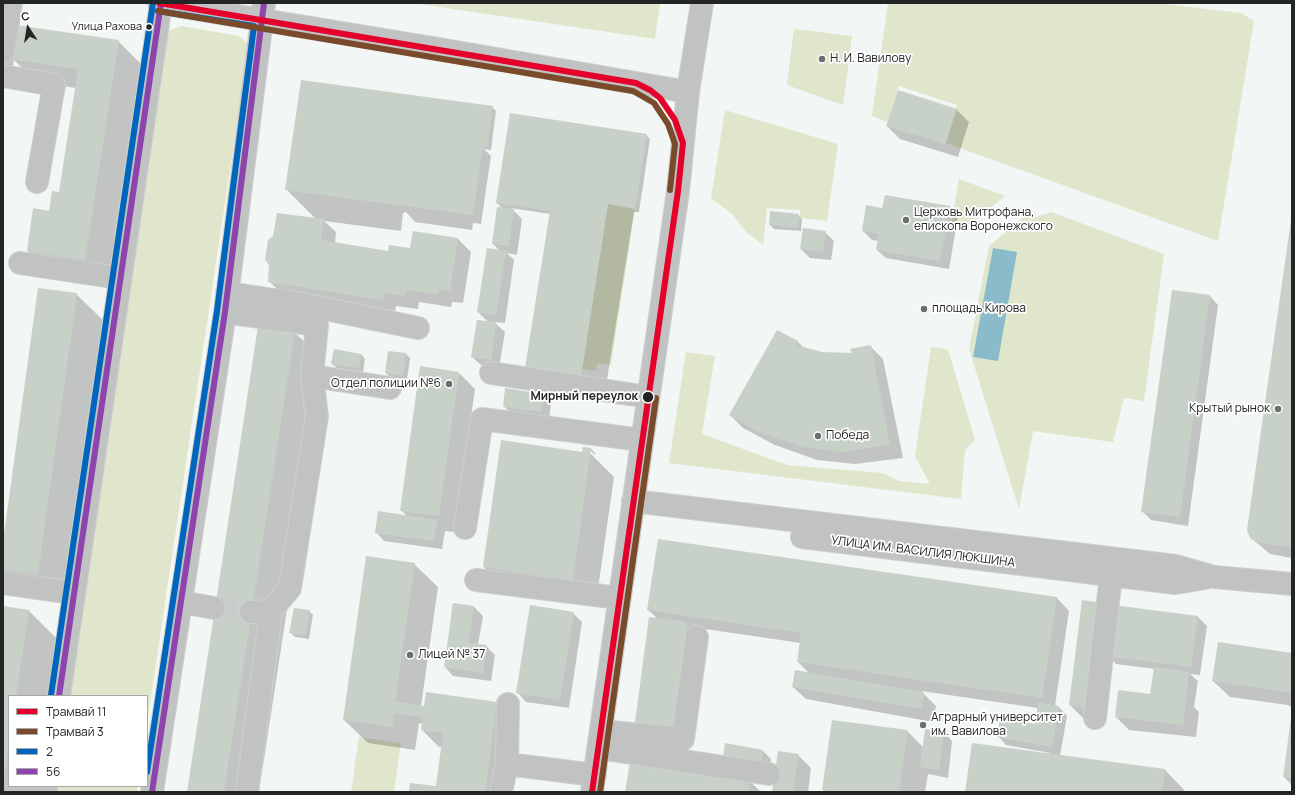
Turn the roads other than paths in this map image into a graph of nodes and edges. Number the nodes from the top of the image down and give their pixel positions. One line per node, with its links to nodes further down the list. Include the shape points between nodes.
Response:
1 (11, 3): 5 (street)
2 (160, 3): 4 (street); 10 (street)
3 (702, 3): 7 (street)
4 (263, 11): 7 (street); 11 (street)
5 (3, 52)
6 (3, 76): 8 (street, via 54,85)
7 (688, 92): 16 (street, via 678,191)
8 (37, 182)
9 (20, 263): 10 (street)
10 (120, 278): 25 (street)
11 (226, 303): 12 (street, via 301,304); 14 (street, via 317,325); 27 (street)
12 (418, 328)
13 (491, 373): 16 (street)
14 (312, 376): 15 (street); 38 (street, via 317,416 290,588 261,612)
15 (390, 388)
16 (648, 397): 17 (street)
17 (642, 440): 18 (street); 19 (street, via 482,419)
18 (632, 508): 20 (street, УЛИЦА ИМ. ВАСИЛИЯ ЛЮКШИНА); 21 (street, УЛИЦА ИМ. ВАСИЛИЯ ЛЮКШИНА, via 1176,566); 26 (street)
19 (466, 528)
20 (1111, 575): 21 (street, УЛИЦА ИМ. ВАСИЛИЯ ЛЮКШИНА, via 1175,583); 32 (street)
21 (1214, 577): 24 (street, УЛИЦА ИМ. ВАСИЛИЯ ЛЮКШИНА)
22 (476, 580): 26 (street)
23 (3, 583): 25 (street)
24 (1292, 584)
25 (74, 593): 30 (street)
26 (620, 598): 33 (street)
27 (181, 602): 28 (street); 37 (street)
28 (214, 608)
29 (697, 636): 33 (street, via 683,739)
30 (59, 695)
31 (508, 704): 34 (street)
32 (1095, 718)
33 (600, 740): 35 (street); 36 (street)
34 (507, 764): 36 (street); 39 (street)
35 (769, 774)
36 (594, 783)
37 (152, 792)
38 (247, 792)
39 (501, 792)

